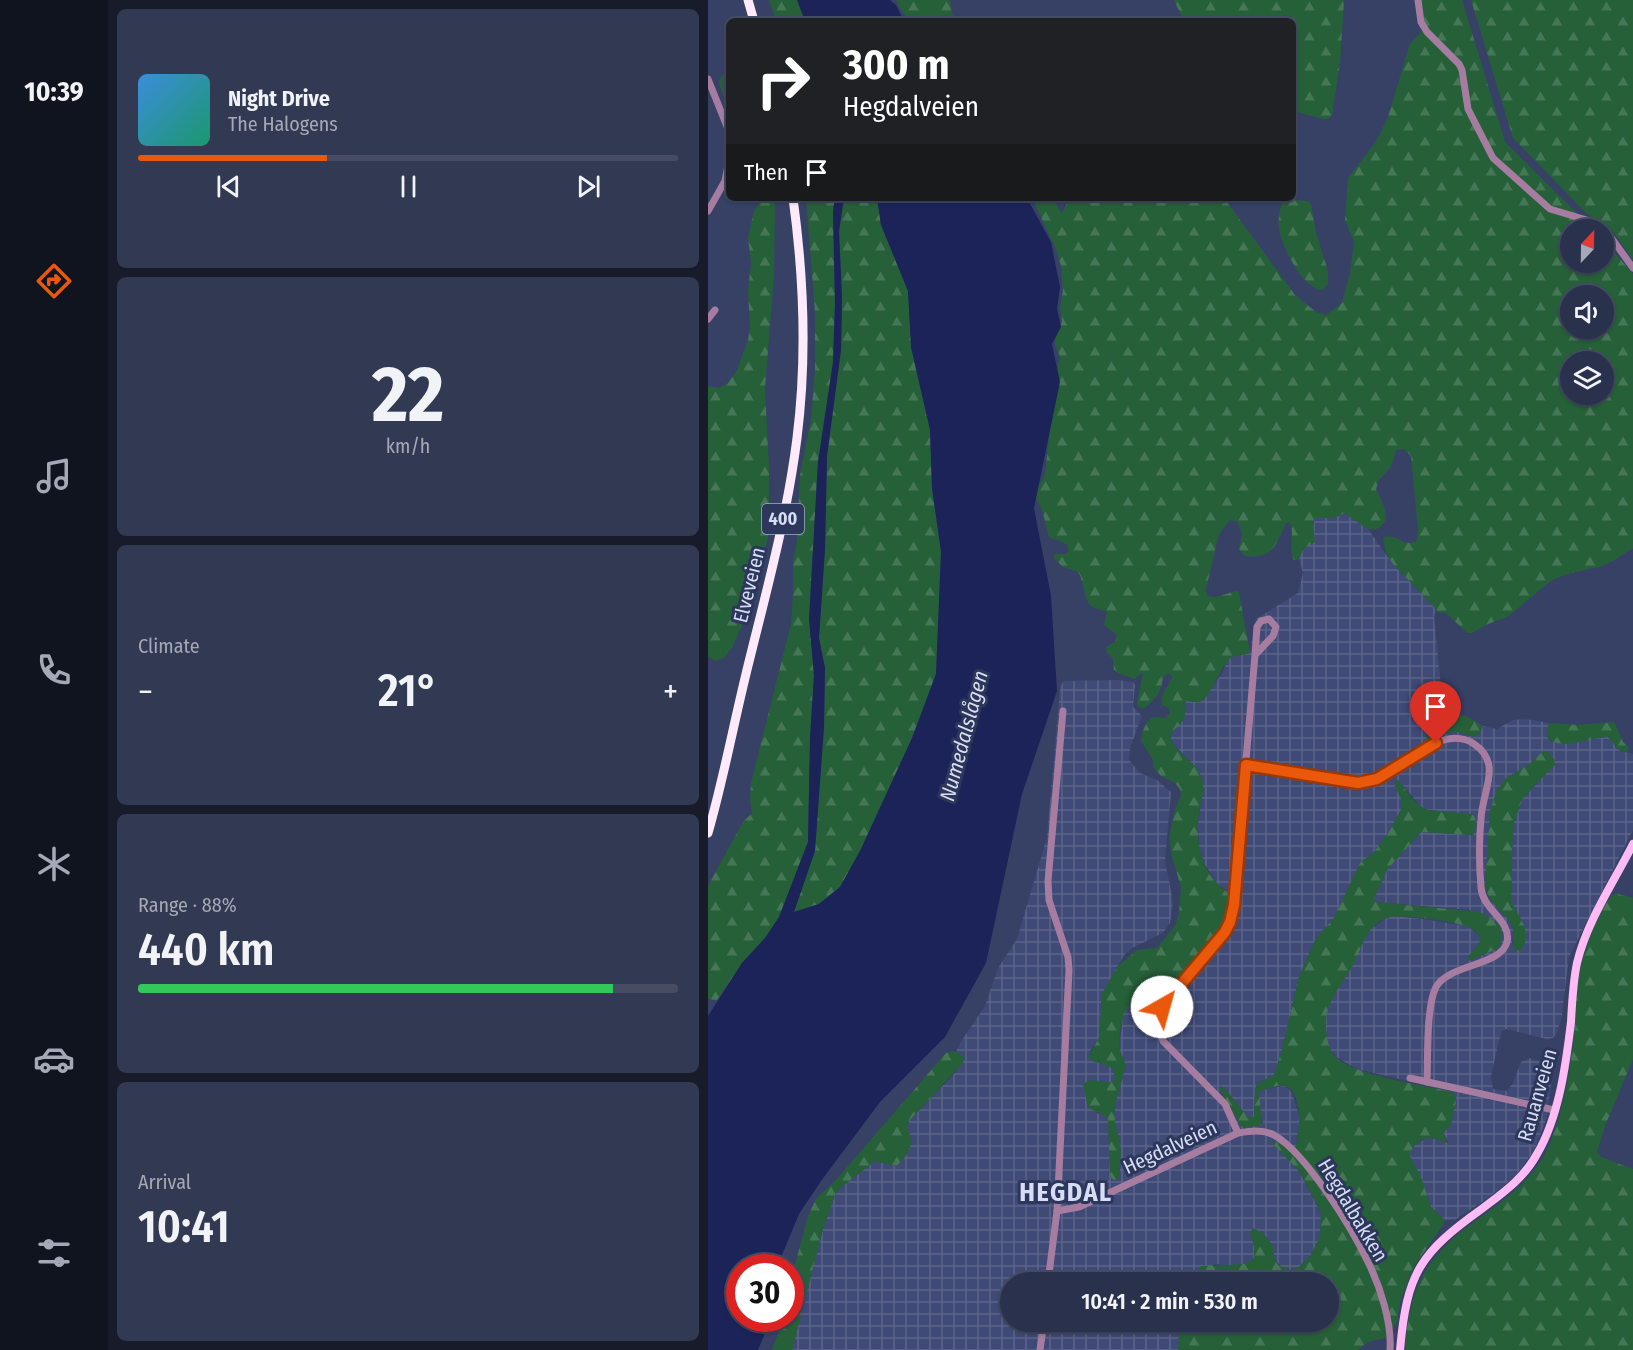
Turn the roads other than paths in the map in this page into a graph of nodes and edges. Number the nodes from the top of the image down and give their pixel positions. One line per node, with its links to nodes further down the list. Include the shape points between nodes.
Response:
1 (748, 0): 3 (highway)
2 (1418, 0): 10 (street, via 1421,22 1427,32 1459,64 1468,109 1493,158 1550,209 1590,221 1605,230)
3 (753, 18)
4 (708, 79): 5 (street)
5 (711, 98): 6 (street)
6 (726, 125)
7 (726, 176): 9 (street)
8 (794, 201): 16 (highway, Elveveien / 400, via 803,312 797,438 779,539)
9 (708, 211)
10 (1633, 268)
11 (715, 310): 12 (street)
12 (708, 319)
13 (1255, 655): 13 (street, Hegdalveien, via 1274,636 1276,627 1269,619 1257,627); 15 (street, Hegdalveien)
14 (1063, 711): 22 (street, via 1048,880 1049,900 1069,970)
15 (1246, 765): 19 (street, via 1367,782 1436,743 1459,738 1474,743 1489,760 1490,779 1481,816 1481,888 1484,902 1506,927 1507,942 1496,955 1445,978 1435,990); 21 (street, Hegdalveien, via 1230,922 1158,1016 1163,1041 1225,1104)
16 (708, 833)
17 (1633, 844): 20 (main road, Rauanveien, via 1593,922 1578,961 1567,1052)
18 (1410, 1078): 19 (street)
19 (1427, 1082): 20 (street)
20 (1554, 1110): 27 (main road, Rauanveien, via 1540,1149 1520,1178 1445,1236 1421,1266 1406,1302)
21 (1238, 1133): 22 (street, Hegdalveien, via 1079,1207); 26 (street, Hegdalbakken, via 1268,1133 1305,1161 1368,1262 1380,1291 1391,1337)
22 (1057, 1211): 23 (street)
23 (1049, 1272)
24 (1043, 1332): 25 (street)
25 (1040, 1350)
26 (1390, 1350)
27 (1400, 1350)

